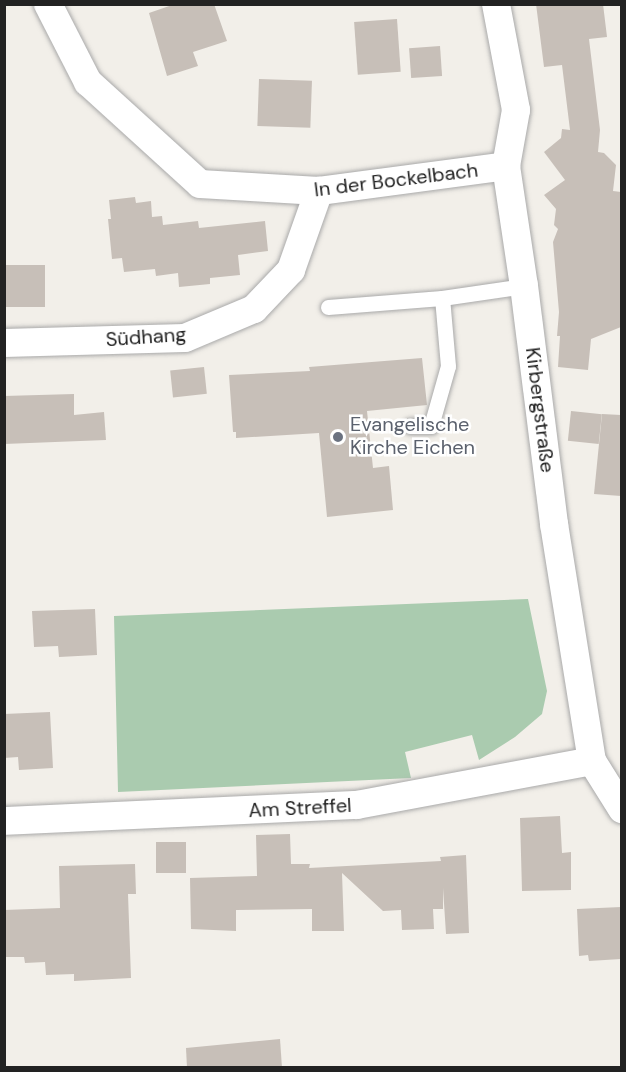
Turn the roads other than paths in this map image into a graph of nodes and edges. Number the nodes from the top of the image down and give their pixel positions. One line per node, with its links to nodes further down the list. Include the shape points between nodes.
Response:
1 (48, 4): 4 (street, In der Bockelbach, via 88,82 200,184)
2 (496, 4): 3 (street, Kirbergstraße, via 516,110)
3 (506, 166): 4 (street, In der Bockelbach); 5 (street, Kirbergstraße)
4 (319, 191): 8 (street, Südhang, via 291,270 254,309 185,338)
5 (524, 286): 6 (lane); 10 (street, Kirbergstraße, via 554,524)
6 (442, 298): 7 (lane); 9 (lane, via 448,366 431,426)
7 (328, 307)
8 (4, 343)
9 (410, 426)
10 (592, 761): 11 (street, Kirbergstraße); 12 (street, Am Streffel, via 357,805)
11 (621, 809)
12 (4, 821)

